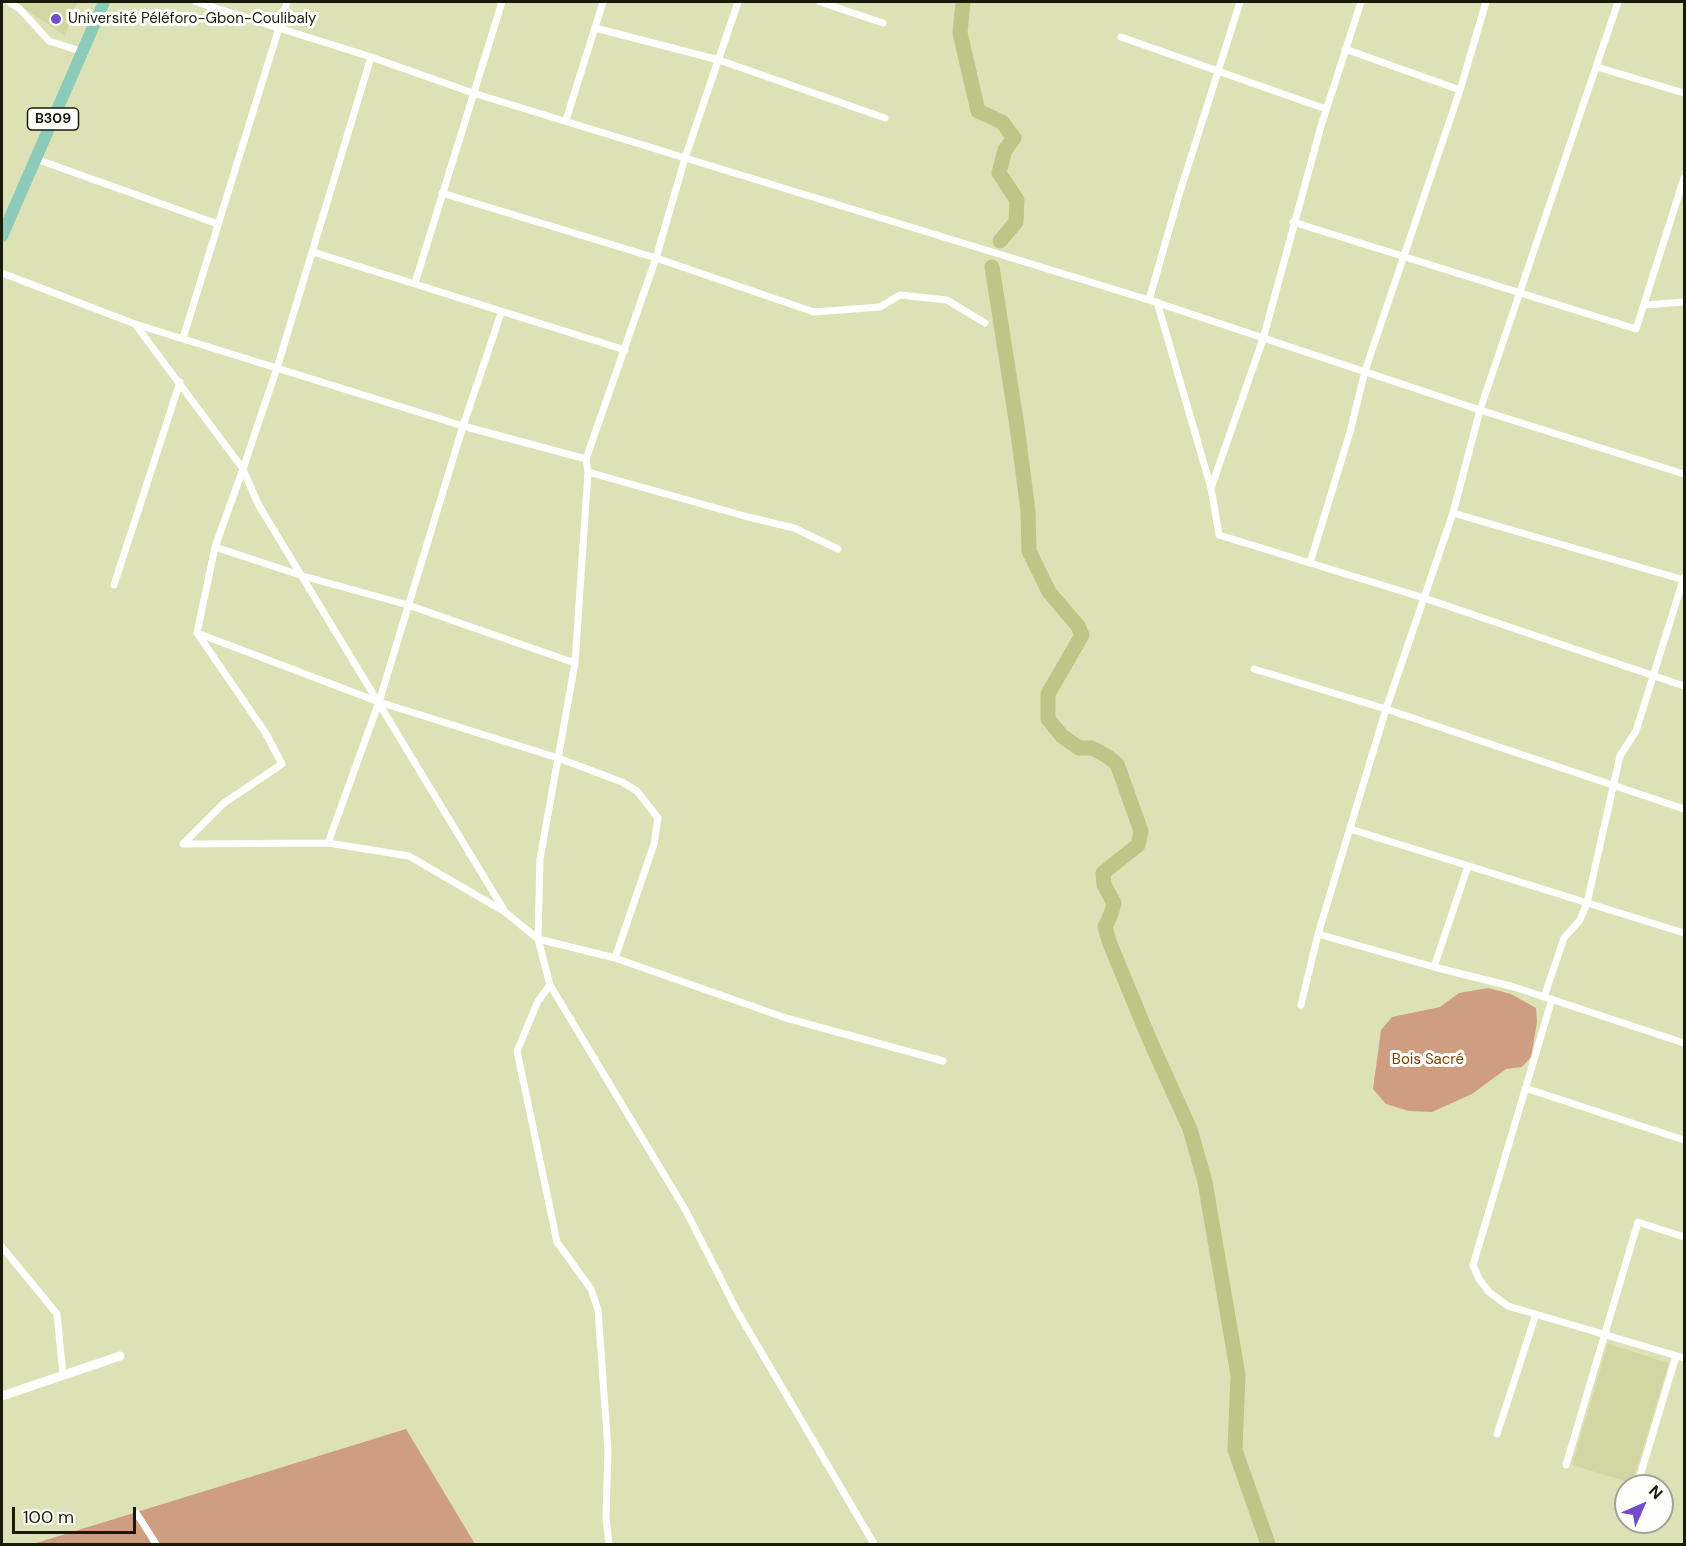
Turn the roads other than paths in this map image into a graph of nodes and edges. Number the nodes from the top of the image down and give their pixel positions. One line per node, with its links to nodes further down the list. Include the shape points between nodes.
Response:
1 (9, 2): 18 (street, via 49,40)
2 (104, 2): 18 (main road, B309)
3 (196, 2): 15 (street)
4 (287, 2): 15 (street)
5 (502, 2): 24 (street)
6 (603, 2): 14 (street)
7 (738, 2): 20 (street)
8 (820, 2): 13 (street)
9 (1240, 2): 22 (street)
10 (1361, 2): 17 (street)
11 (1486, 2): 23 (street)
12 (1618, 2): 21 (street)
13 (882, 23)
14 (595, 28): 20 (street); 28 (street)
15 (278, 29): 19 (street); 34 (street)
16 (1121, 37): 22 (street)
17 (1345, 49): 23 (street); 26 (street)
18 (82, 52): 30 (main road, B309)
19 (371, 57): 24 (street); 36 (street)
20 (719, 60): 27 (street); 29 (street)
21 (1597, 67): 25 (street); 41 (street)
22 (1217, 72): 26 (street); 42 (street)
23 (1460, 90): 37 (street)
24 (473, 93): 28 (street); 32 (street)
25 (1684, 93)
26 (1326, 109): 33 (street)
27 (885, 118)
28 (566, 120): 29 (street)
29 (685, 158): 38 (street); 42 (street)
30 (36, 159): 34 (street); 35 (main road, B309)
31 (1684, 178): 45 (street)
32 (442, 193): 38 (street); 40 (street)
33 (1293, 222): 37 (street); 50 (street)
34 (218, 224): 49 (street)
35 (2, 236)
36 (313, 252): 40 (street); 52 (street)
37 (1404, 257): 41 (street); 53 (street)
38 (656, 258): 47 (street, via 814,312 880,307 900,295 947,300); 51 (street)
39 (2, 273): 48 (street)
40 (415, 283): 46 (street)
41 (1520, 293): 45 (street, via 1636,329); 55 (street)
42 (1149, 300): 43 (street)
43 (1157, 302): 50 (street); 61 (street)
44 (1684, 302): 45 (street)
45 (1645, 305)
46 (501, 312): 51 (street); 56 (street)
47 (985, 322)
48 (135, 324): 49 (street); 54 (street)
49 (183, 338): 52 (street)
50 (1263, 339): 53 (street); 61 (street)
51 (625, 350): 57 (street)
52 (277, 368): 56 (street); 58 (street)
53 (1365, 371): 55 (street); 65 (street)
54 (180, 382): 58 (street); 68 (street)
55 (1480, 410): 60 (street); 62 (street)
56 (464, 426): 57 (street); 70 (street)
57 (586, 459): 59 (street)
58 (243, 469): 63 (street); 66 (street, via 258,504)
59 (588, 472): 64 (street, via 794,528); 72 (street)
60 (1684, 474)
61 (1210, 488): 65 (street, via 1219,535)
62 (1453, 513): 67 (street); 69 (street)
63 (215, 547): 66 (street); 71 (street)
64 (837, 549)
65 (1310, 563): 69 (street)
66 (303, 576): 70 (street); 76 (street)
67 (1684, 579): 74 (street)
68 (114, 585)
69 (1424, 598): 74 (street); 77 (street)
70 (408, 606): 72 (street); 76 (street)
71 (197, 633): 76 (street); 82 (street, via 265,732 282,764 224,803 183,844)
72 (575, 663): 78 (street)
73 (1254, 669): 77 (street)
74 (1653, 676): 75 (street); 79 (street, via 1636,731 1620,756)
75 (1684, 686)
76 (379, 702): 78 (street); 82 (street); 85 (street)
77 (1386, 709): 79 (street); 81 (street)
78 (558, 758): 88 (street, via 540,859); 89 (street, via 622,782 637,791 658,818 654,844)
79 (1614, 786): 80 (street); 84 (street)
80 (1684, 809)
81 (1350, 829): 83 (street); 87 (street)
82 (328, 843): 85 (street, via 409,856)
83 (1468, 866): 84 (street); 90 (street)
84 (1587, 903): 86 (street); 92 (street, via 1580,921 1564,938)
85 (505, 912): 88 (street)
86 (1684, 933)
87 (1318, 934): 90 (street); 93 (street)
88 (538, 939): 89 (street); 91 (street)
89 (615, 958): 95 (street, via 786,1018)
90 (1434, 967): 92 (street)
91 (550, 986): 112 (street, via 538,1001 517,1051 557,1242 591,1289 598,1310 608,1450); 113 (street, via 686,1211 738,1311)
92 (1548, 998): 94 (street); 96 (street)
93 (1301, 1005)
94 (1684, 1043)
95 (943, 1061)
96 (1526, 1088): 97 (street); 100 (street, via 1473,1265 1479,1279 1498,1300)
97 (1684, 1140)
98 (1684, 1238): 101 (street, via 1638,1222)
99 (2, 1247): 105 (street, via 57,1314)
100 (1536, 1314): 101 (street); 107 (street)
101 (1605, 1335): 103 (street); 108 (street)
102 (120, 1356): 105 (street)
103 (1676, 1356): 104 (street); 109 (street)
104 (1684, 1358)
105 (63, 1375): 106 (street)
106 (2, 1396)
107 (1497, 1434)
108 (1566, 1465)
109 (1641, 1474)
110 (137, 1514): 111 (street)
111 (156, 1545)
112 (609, 1545)
113 (874, 1545)

